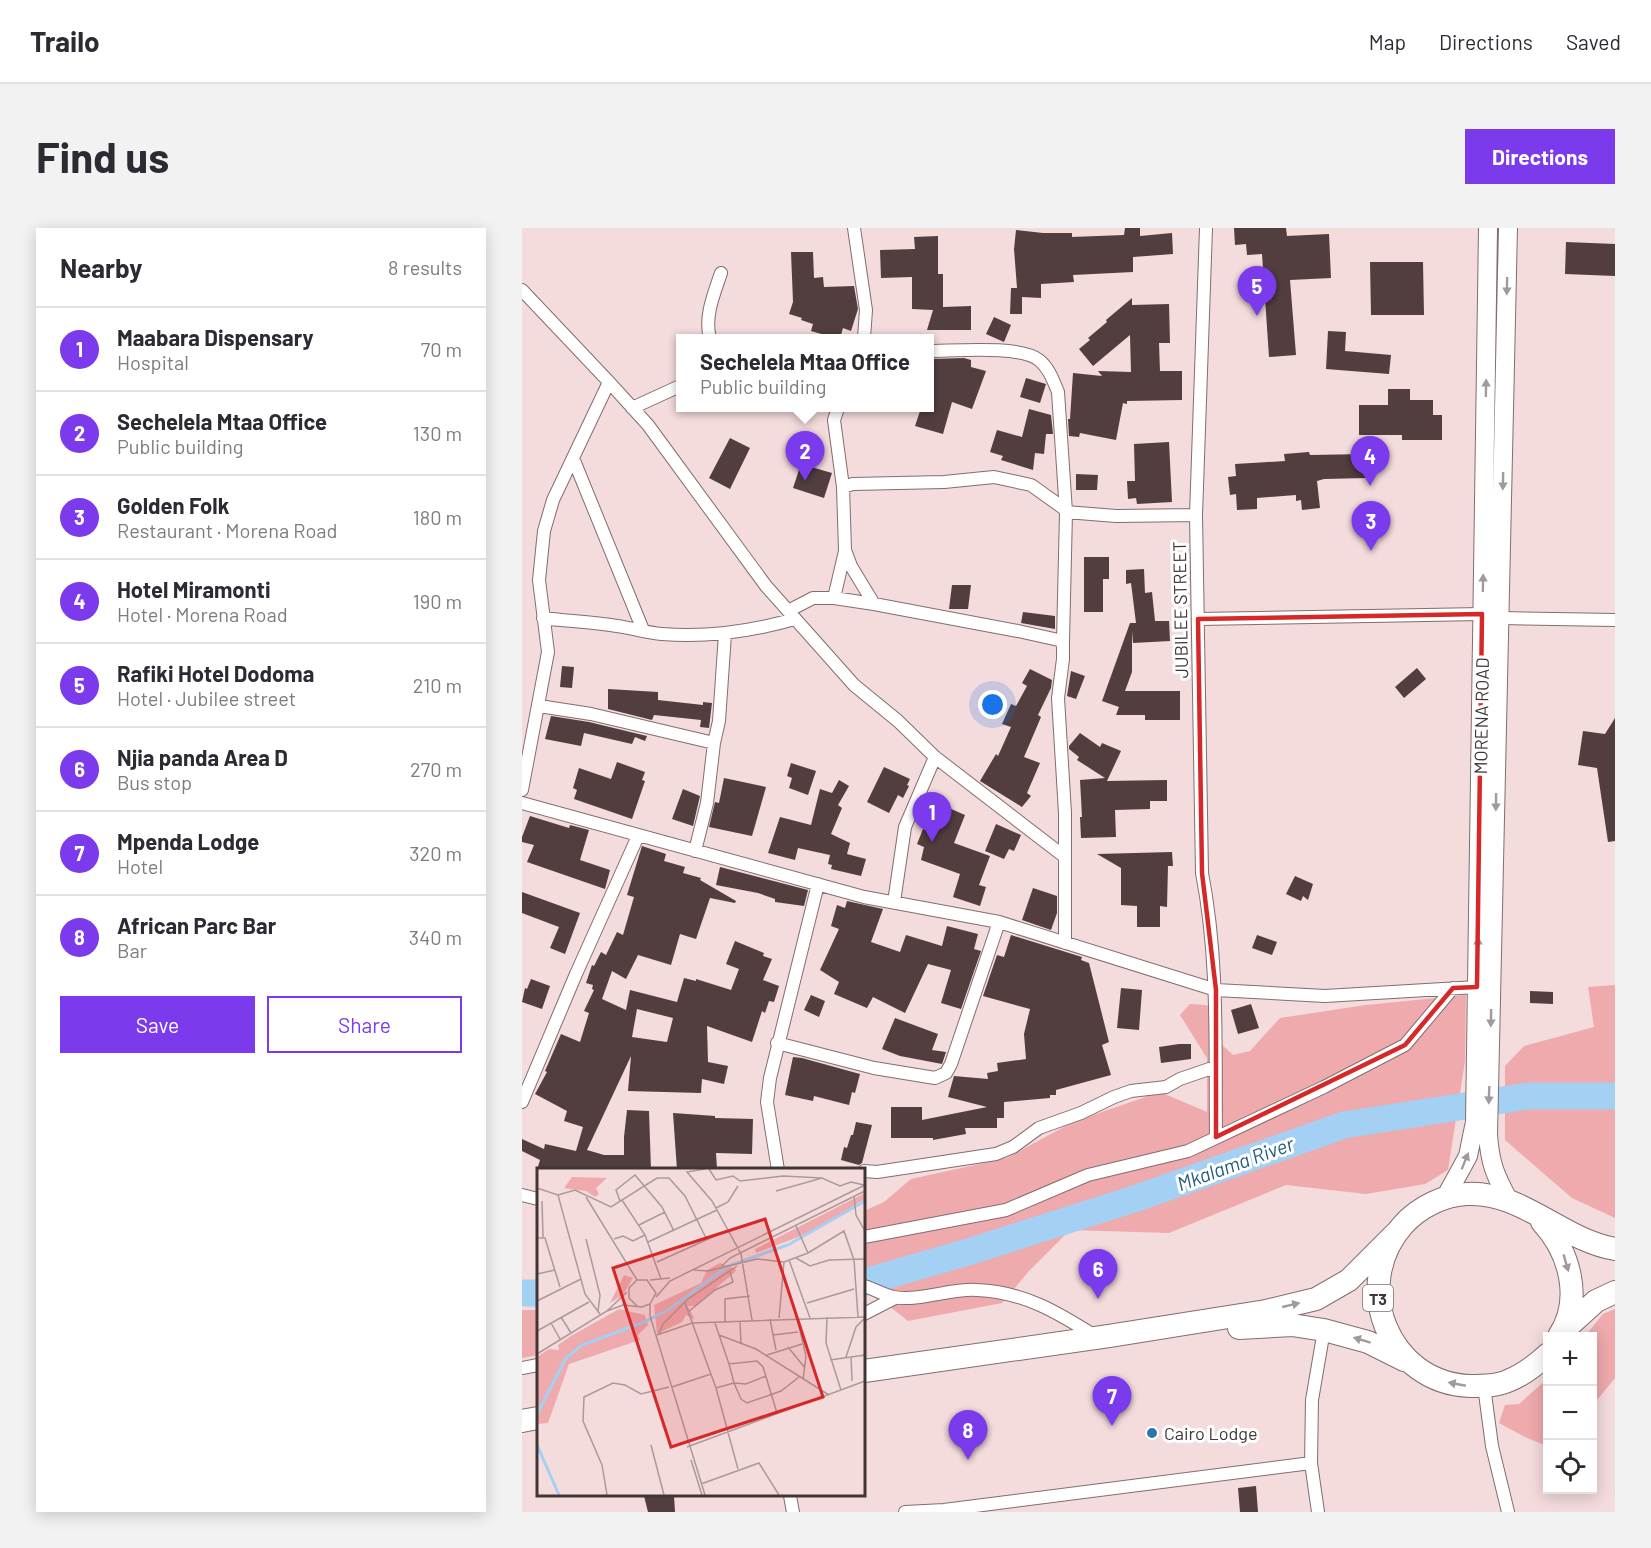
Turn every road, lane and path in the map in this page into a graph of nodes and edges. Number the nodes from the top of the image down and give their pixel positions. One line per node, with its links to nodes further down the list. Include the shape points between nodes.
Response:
1 (854, 228): 8 (street, via 866,310)
2 (1206, 228): 17 (street, JUBILEE STREET)
3 (1488, 228): 22 (main road, MORENA ROAD, one-way to 3)
4 (1508, 228): 22 (main road, MORENA ROAD, one-way to 22)
5 (721, 273): 7 (street, via 711,303)
6 (522, 290): 10 (street)
7 (709, 334)
8 (864, 334)
9 (934, 351): 16 (street, via 1025,354 1039,360 1051,374 1058,392)
10 (609, 381): 12 (street); 14 (street)
11 (676, 388): 12 (street)
12 (633, 408): 21 (street)
13 (837, 412): 15 (street, via 834,420)
14 (573, 458): 23 (street, via 553,500 544,531 539,580); 26 (street)
15 (843, 487): 16 (street, via 994,477 1031,485); 18 (street)
16 (1066, 511): 17 (street, via 1116,516); 28 (street)
17 (1196, 515): 24 (street, JUBILEE STREET)
18 (845, 550): 19 (street); 20 (street)
19 (834, 598): 20 (street); 21 (street, via 813,598)
20 (874, 604): 28 (street)
21 (791, 615): 27 (street, via 767,627); 31 (street, via 854,685)
22 (1491, 616): 24 (street); 25 (street); 41 (main road, MORENA ROAD, one-way to 22); 46 (main road, MORENA ROAD, one-way to 46)
23 (543, 618): 26 (street); 29 (street, via 548,652)
24 (1198, 619): 43 (street, JUBILEE STREET, via 1202,873 1210,913)
25 (1615, 620)
26 (643, 630): 27 (street, via 662,634)
27 (725, 633): 30 (street)
28 (1063, 641): 36 (street, via 1058,698)
29 (539, 706): 30 (street); 32 (street)
30 (714, 743): 35 (street, via 707,803)
31 (935, 757): 36 (street); 38 (street, via 905,828)
32 (522, 790)
33 (522, 803): 34 (street)
34 (638, 836): 35 (street); 47 (street)
35 (695, 851): 37 (street)
36 (1065, 857): 40 (street)
37 (818, 884): 38 (street); 44 (street)
38 (894, 902): 39 (street)
39 (999, 922): 40 (street); 44 (street, via 946,1073 935,1078 874,1068)
40 (1065, 943): 43 (street)
41 (1477, 987): 42 (street); 46 (main road, MORENA ROAD)
42 (1453, 988): 43 (street, via 1325,996); 49 (street, via 1404,1045)
43 (1216, 990): 45 (street, JUBILEE STREET)
44 (777, 1043): 50 (street, via 767,1102)
45 (1215, 1067): 49 (street, JUBILEE STREET); 51 (street, via 1166,1087 1114,1097 1039,1128 996,1154)
46 (1483, 1067): 48 (main road, MORENA ROAD)
47 (522, 1102)
48 (1482, 1122): 53 (main road, MORENA ROAD, one-way to 48); 55 (main road, MORENA ROAD, via 1489,1159)
49 (1216, 1137): 58 (street, via 1188,1151 1088,1175 1006,1210)
50 (778, 1168)
51 (866, 1172)
52 (522, 1195): 54 (street)
53 (1445, 1198): 55 (highway, T3, via 1487,1194); 57 (highway, T3, via 1409,1218)
54 (537, 1199)
55 (1508, 1199): 56 (highway, T3)
56 (1535, 1215): 59 (highway, T3, via 1580,1239); 65 (highway, T3, one-way to 65, via 1566,1256 1570,1308)
57 (1395, 1234): 67 (highway, T3, one-way to 57, via 1266,1311 1316,1299 1349,1280); 70 (highway, T3, via 1382,1260 1377,1289 1381,1318 1394,1344)
58 (866, 1237)
59 (1615, 1249)
60 (866, 1287): 62 (street)
61 (1615, 1292): 66 (highway, T3, via 1596,1301)
62 (895, 1298): 63 (street); 67 (street, via 975,1289 999,1293 1056,1311)
63 (866, 1313)
64 (1324, 1330): 67 (highway, T3, via 1292,1325); 70 (highway, T3, one-way to 64, via 1368,1342); 78 (street, via 1312,1400)
65 (1562, 1332)
66 (1563, 1332)
67 (1103, 1337): 72 (highway, T3)
68 (1543, 1358): 75 (highway, T3, via 1508,1381)
69 (537, 1365): 71 (street)
70 (1414, 1366): 75 (highway, T3, one-way to 70, via 1459,1386 1435,1379)
71 (522, 1368)
72 (888, 1368): 73 (highway, T3); 74 (street)
73 (866, 1371)
74 (866, 1383)
75 (1484, 1386): 84 (street, via 1492,1446)
76 (537, 1418): 77 (highway)
77 (522, 1421)
78 (1311, 1463): 80 (street); 83 (street)
79 (790, 1497): 81 (street)
80 (944, 1511): 82 (street)
81 (793, 1512)
82 (905, 1512)
83 (1318, 1512)
84 (1508, 1512)

